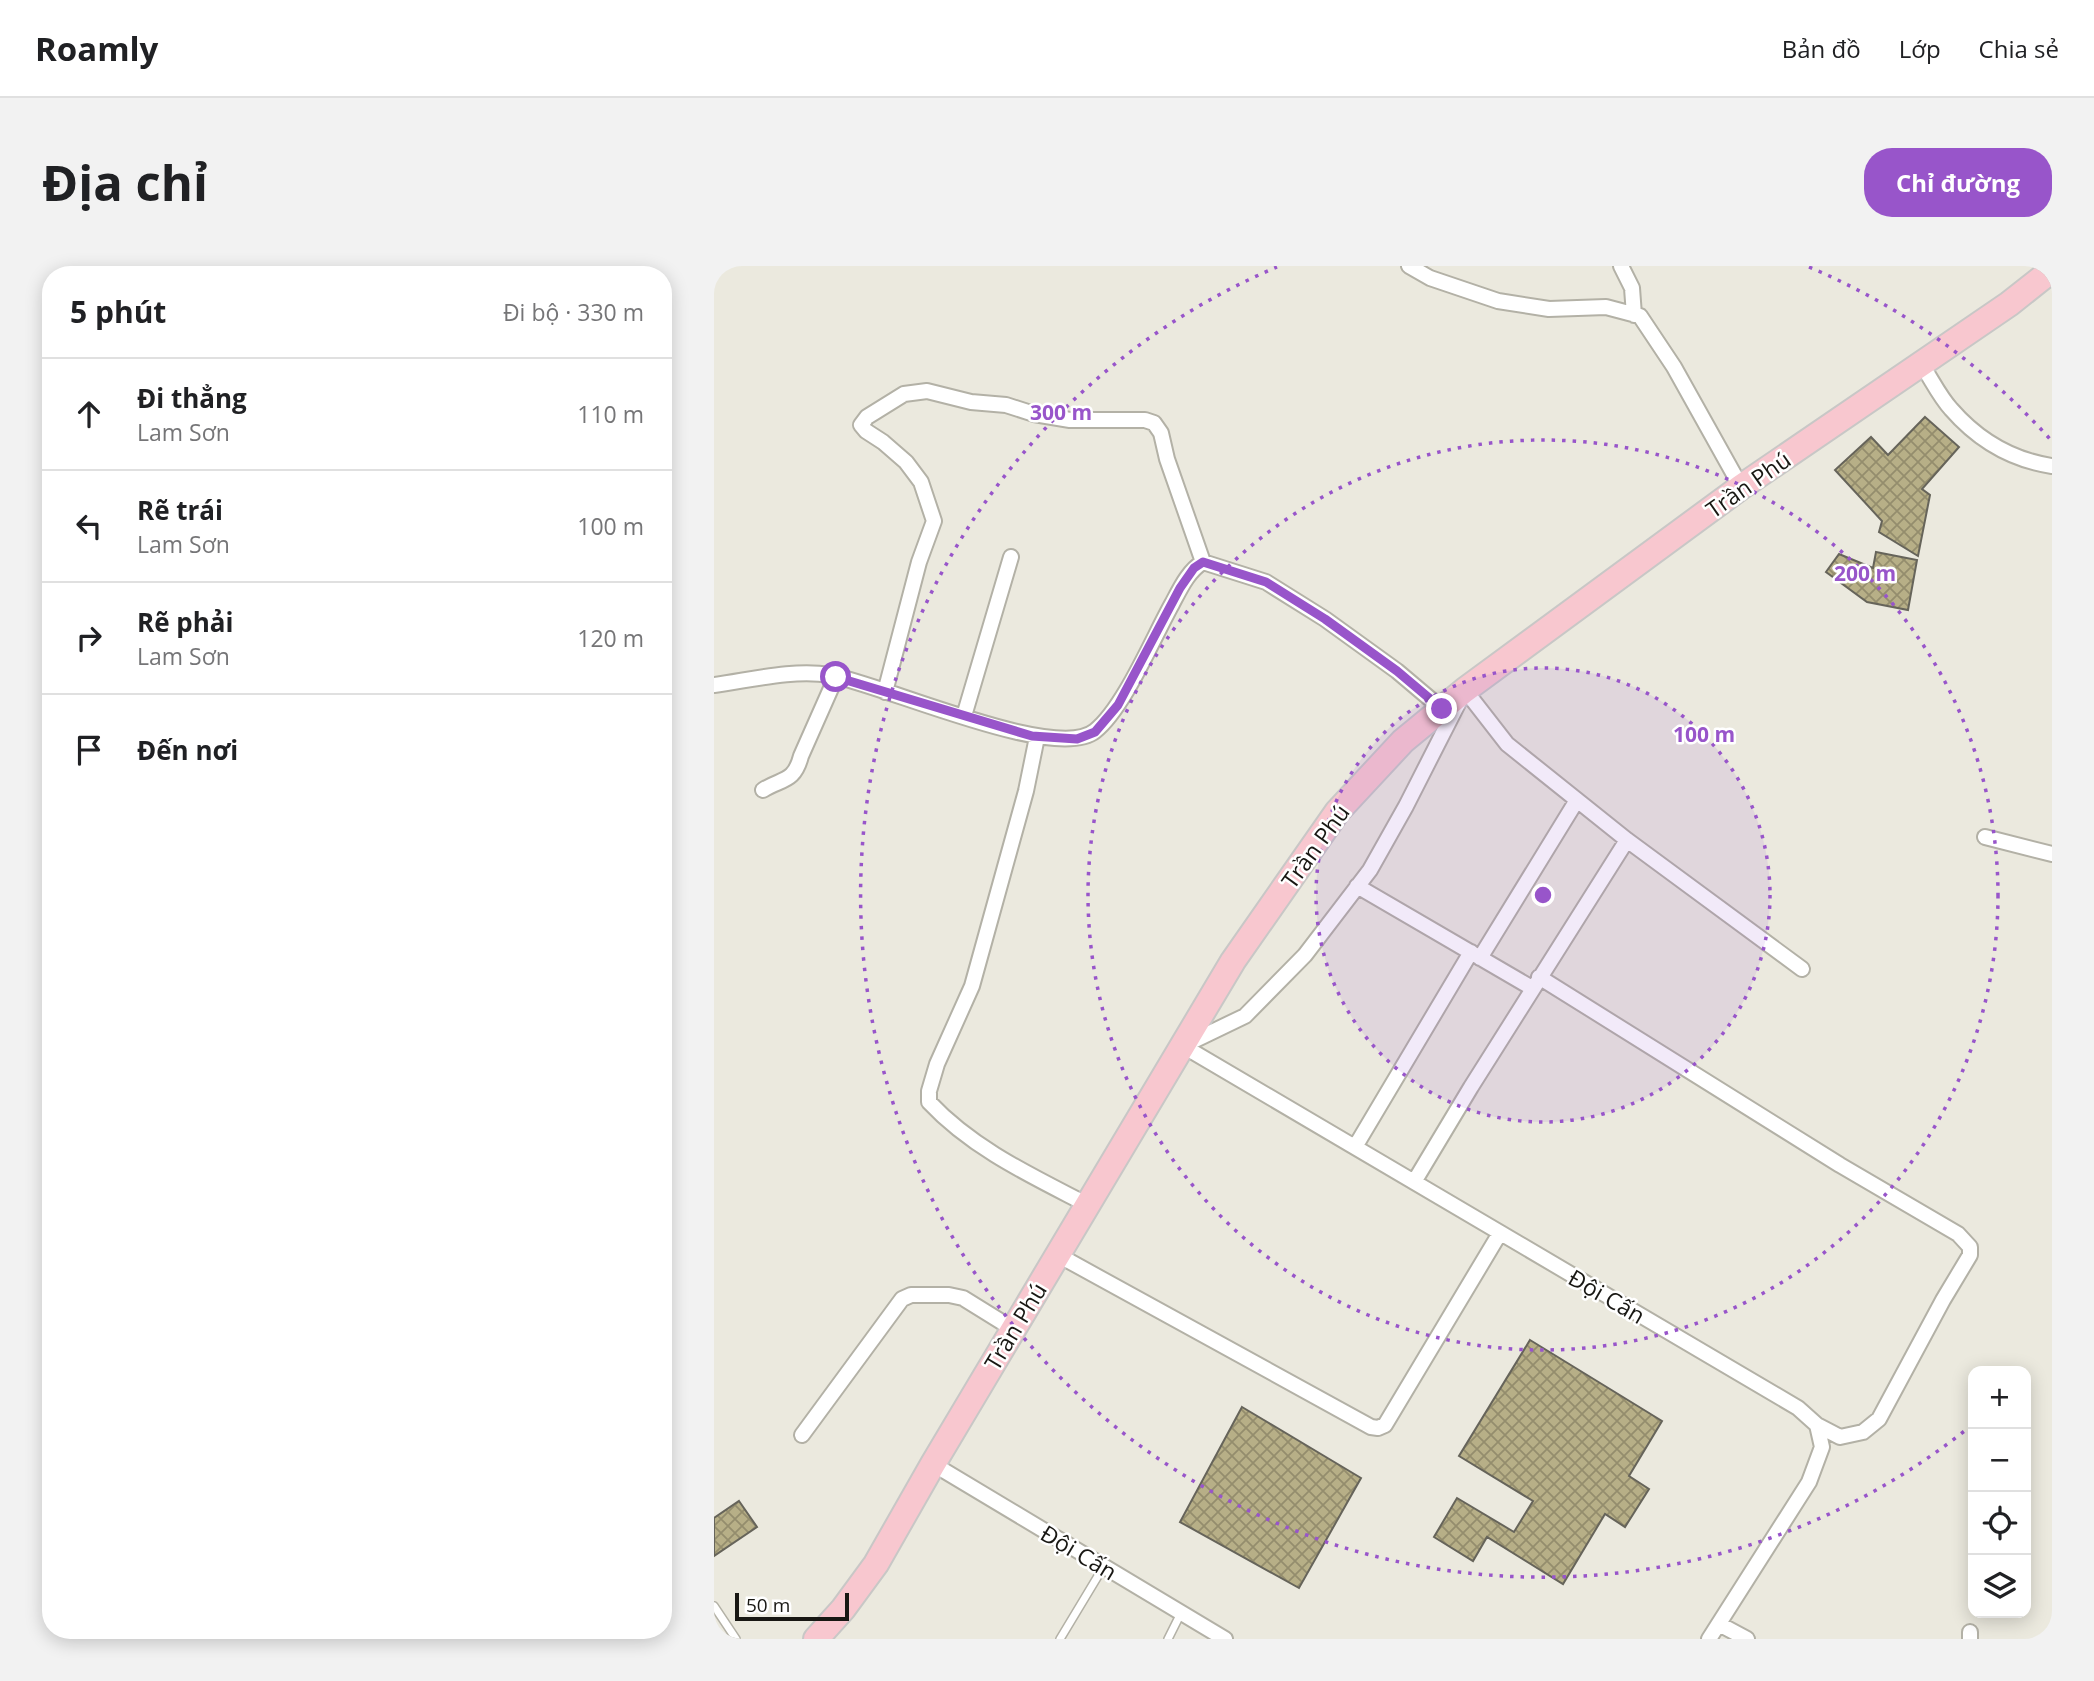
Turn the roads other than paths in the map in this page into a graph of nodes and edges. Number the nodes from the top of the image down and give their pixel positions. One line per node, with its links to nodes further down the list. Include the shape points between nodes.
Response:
1 (1409, 266): 6 (street, via 1498,301 1549,309 1606,307)
2 (1621, 266): 6 (street, via 1632,288)
3 (2052, 270): 5 (highway, Trần Phú)
4 (2052, 293): 5 (highway)
5 (2009, 304): 7 (highway, Trần Phú)
6 (1634, 315): 9 (street, via 1640,316 1674,367)
7 (1921, 363): 8 (street, via 1950,408 1992,447 2034,464); 9 (highway, Trần Phú)
8 (2052, 466)
9 (1741, 487): 14 (highway, Trần Phú)
10 (1012, 557): 17 (street)
11 (1203, 562): 15 (street, via 1154,423 1070,420 927,391 904,394 861,425 906,462 920,482 934,521); 16 (street, via 1266,582 1397,671); 18 (street, via 1180,588 1118,705 1095,732 1077,739)
12 (836, 677): 13 (street, via 796,674); 15 (street); 19 (street, via 798,769 786,781)
13 (714, 685)
14 (1465, 691): 16 (highway, Trần Phú); 20 (street, via 1507,744); 24 (street, via 1406,806)
15 (885, 692): 17 (street)
16 (1442, 709): 28 (highway, Trần Phú, via 1403,741 1337,812 1233,961)
17 (964, 716): 18 (street)
18 (1037, 737): 31 (street, via 972,986 937,1064 929,1102 974,1142)
19 (763, 790)
20 (1577, 800): 22 (street); 25 (street)
21 (1985, 836): 23 (street)
22 (1627, 840): 26 (street); 27 (street)
23 (2052, 854)
24 (1357, 886): 25 (street); 28 (street, via 1305,955 1245,1016)
25 (1475, 955): 27 (street); 29 (street)
26 (1802, 969)
27 (1536, 983): 30 (street); 35 (street, Đội Cấn, via 1958,1234 1970,1247 1970,1255 1880,1419 1863,1432 1840,1437)
28 (1183, 1046): 29 (street, Đội Cấn); 31 (highway, Trần Phú)
29 (1355, 1147): 30 (street, Đội Cấn)
30 (1414, 1182): 32 (street, Đội Cấn)
31 (1088, 1205): 33 (highway, Trần Phú)
32 (1500, 1233): 33 (street, via 1385,1425 1378,1428); 35 (street, Đội Cấn, via 1798,1408)
33 (1058, 1255): 34 (highway, Trần Phú)
34 (1013, 1329): 36 (street, via 962,1298 911,1295 902,1299); 37 (highway, Trần Phú)
35 (1817, 1424): 41 (street, via 1822,1447 1809,1482)
36 (802, 1435)
37 (933, 1464): 38 (street, Đội Cấn); 43 (highway, Trần Phú, via 876,1564)
38 (1104, 1566): 40 (street, Đội Cấn); 44 (lane)
39 (714, 1606): 42 (lane)
40 (1181, 1613): 45 (lane); 46 (street, Đội Cấn)
41 (1719, 1623): 47 (street); 48 (street)
42 (736, 1639)
43 (816, 1639)
44 (1060, 1639)
45 (1168, 1639)
46 (1225, 1639)
47 (1709, 1639)
48 (1747, 1639)

